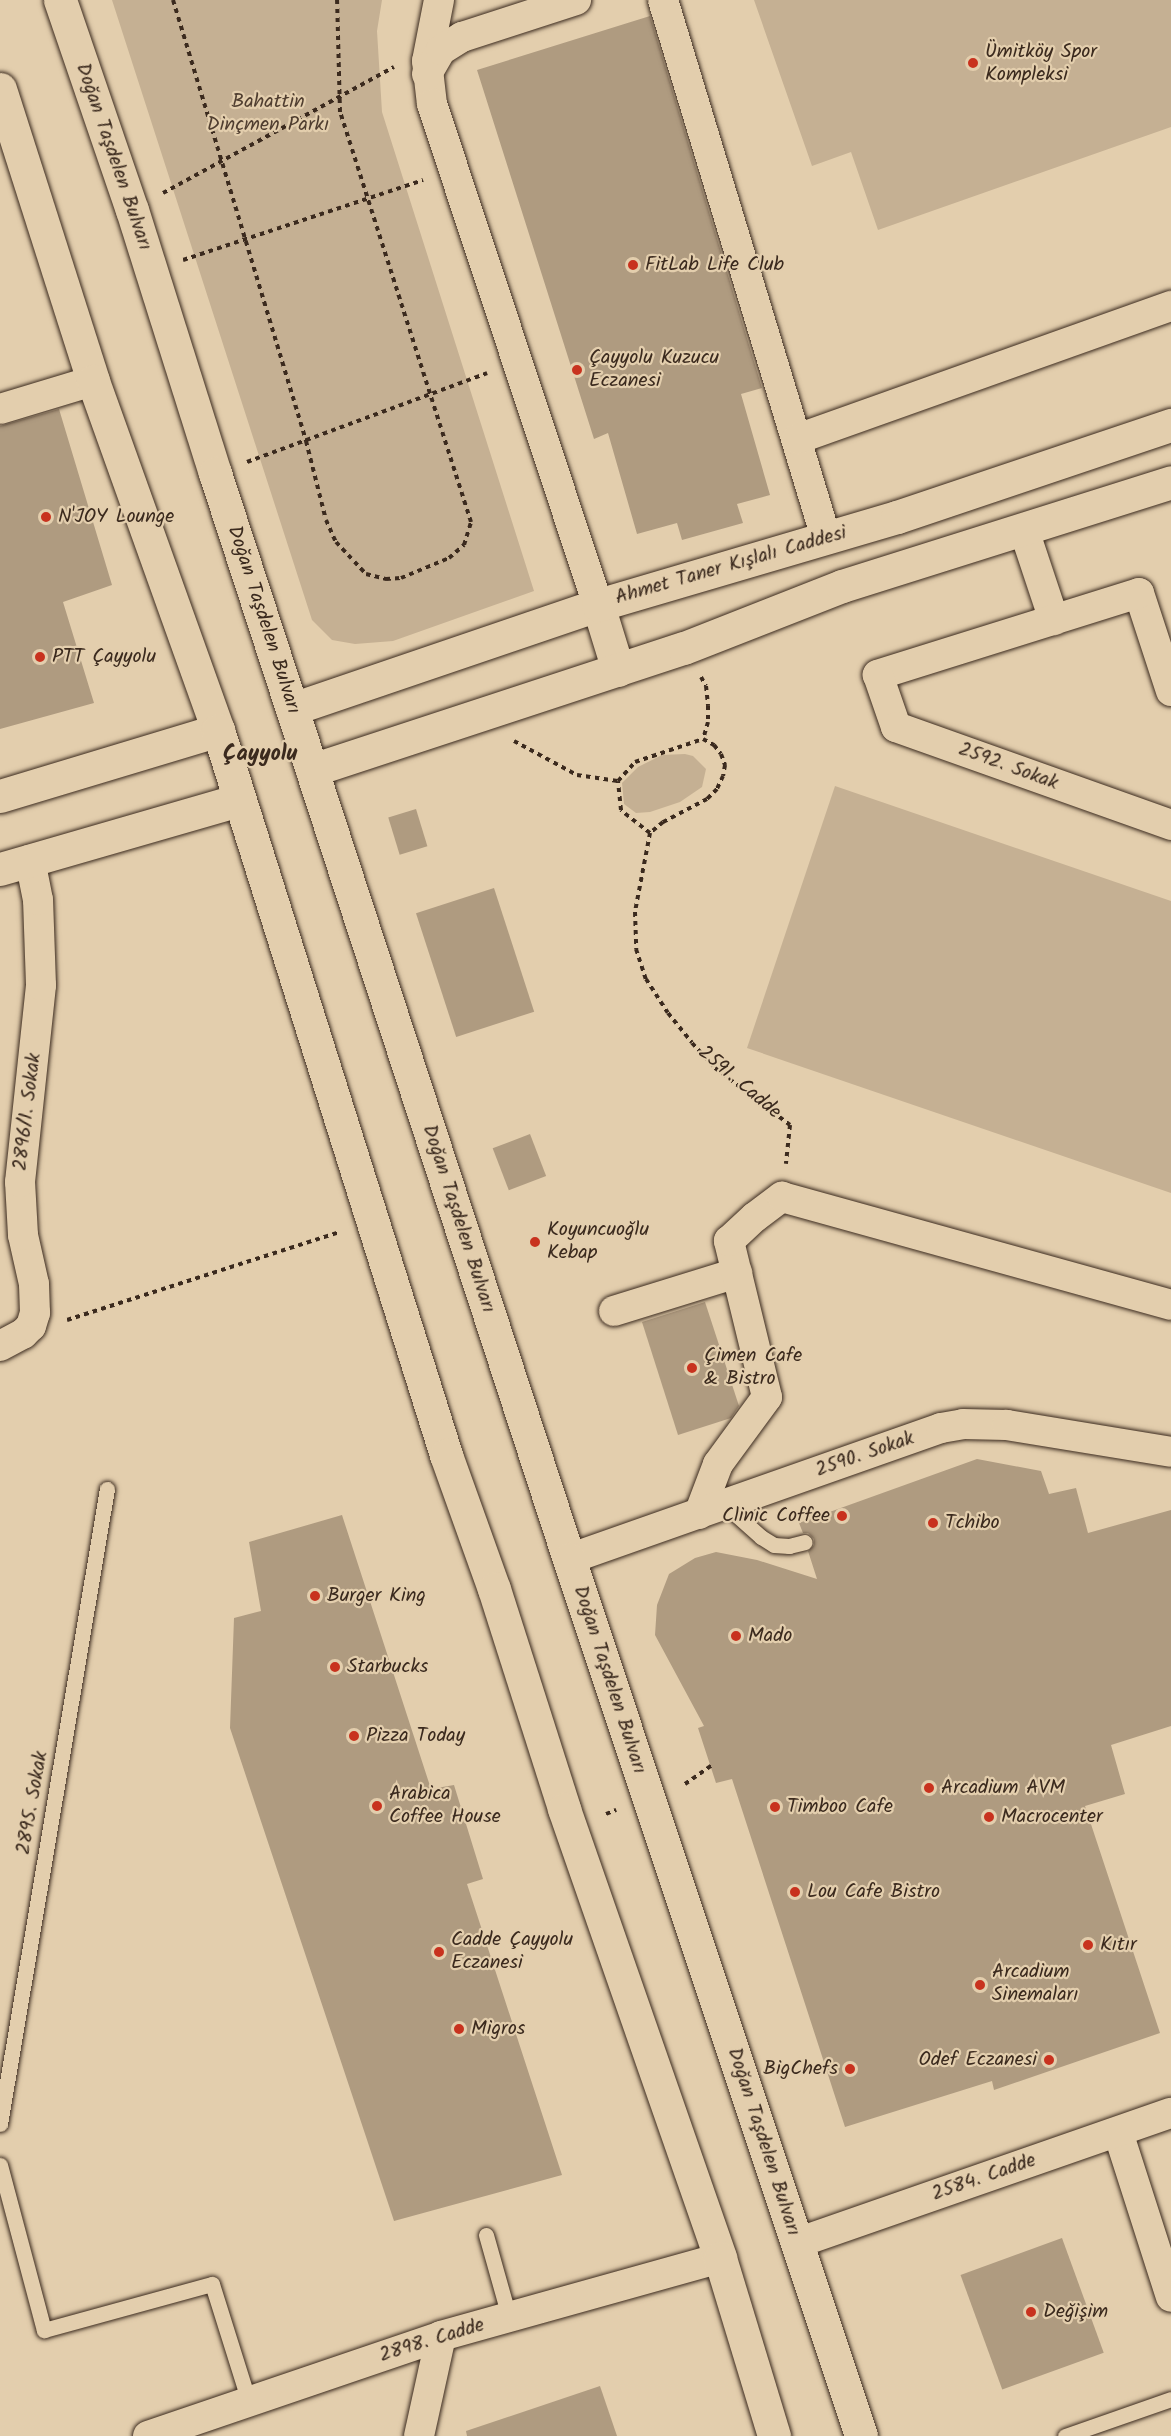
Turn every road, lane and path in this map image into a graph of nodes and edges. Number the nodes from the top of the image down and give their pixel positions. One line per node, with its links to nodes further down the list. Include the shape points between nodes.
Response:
1 (60, 0): 13 (main road, Doğan Taşdelen Bulvarı)
2 (173, 0): 10 (path)
3 (337, 0): 9 (path)
4 (439, 0): 7 (street)
5 (576, 0): 7 (street, via 454,40)
6 (663, 0): 22 (street)
7 (428, 61): 9 (path); 11 (street, via 432,104)
8 (0, 88): 18 (main road)
9 (340, 96): 10 (path); 12 (path, via 340,112)
10 (220, 161): 13 (path); 14 (path)
11 (453, 169): 12 (path); 17 (street)
12 (368, 199): 14 (path); 19 (path)
13 (132, 210): 15 (main road, Doğan Taşdelen Bulvarı)
14 (244, 241): 15 (path); 23 (path)
15 (151, 271): 24 (main road, Doğan Taşdelen Bulvarı)
16 (1171, 306): 22 (street)
17 (517, 362): 19 (path); 29 (street)
18 (93, 381): 20 (street); 35 (main road)
19 (431, 394): 23 (path); 23 (path, via 471,522 464,545 449,558 401,578 366,574 336,542 326,520)
20 (0, 409)
21 (1171, 424): 27 (main road, Ahmet Taner Kışlalı Caddesi)
22 (797, 439): 27 (street)
23 (306, 441): 24 (path)
24 (215, 473): 34 (main road, Doğan Taşdelen Bulvarı)
25 (1171, 482): 26 (main road)
26 (1024, 530): 28 (main road); 30 (street)
27 (826, 538): 28 (main road); 29 (main road, Ahmet Taner Kışlalı Caddesi)
28 (842, 586): 32 (main road)
29 (598, 605): 32 (main road); 34 (main road, Ahmet Taner Kışlalı Caddesi)
30 (1054, 620): 33 (street, via 1139,594); 42 (street, 2592. Sokak, via 878,675 896,727)
31 (696, 668): 37 (path, via 706,686 708,722)
32 (618, 670): 38 (main road)
33 (1171, 691)
34 (292, 709): 38 (main road, Doğan Taşdelen Bulvarı)
35 (218, 730): 40 (main road); 41 (main road)
36 (511, 739): 39 (path, via 577,775)
37 (703, 740): 39 (path, via 635,762); 43 (path, via 714,745 724,765 717,789)
38 (312, 770): 55 (main road, Doğan Taşdelen Bulvarı)
39 (618, 781): 43 (path, via 621,810)
40 (0, 796)
41 (239, 800): 44 (main road); 46 (main road)
42 (1171, 825)
43 (650, 833): 45 (path, 2591. Cadde, via 635,912 636,949 646,978 668,1013 716,1068 790,1125)
44 (15, 864): 50 (street, 2896/1. Sokak, via 38,900 42,975 20,1182 23,1235 36,1300 31,1326)
45 (782, 1197): 47 (street, via 729,1241); 48 (street)
46 (371, 1222): 50 (path); 64 (main road, via 564,1809)
47 (737, 1273): 49 (street); 53 (street, via 767,1397 718,1464)
48 (1171, 1305)
49 (614, 1311)
50 (12, 1340)
51 (1171, 1452): 53 (street, 2590. Sokak, via 1017,1426 963,1424 941,1428)
52 (107, 1489): 59 (lane, 2895. Sokak)
53 (711, 1509): 54 (lane, via 774,1545); 55 (street, 2590. Sokak)
54 (805, 1542)
55 (569, 1559): 63 (main road, Doğan Taşdelen Bulvarı)
56 (711, 1766): 57 (path)
57 (685, 1784)
58 (1171, 2113): 60 (street, 2584. Cadde)
59 (0, 2124)
60 (1118, 2132): 63 (street, 2584. Cadde); 65 (street)
61 (0, 2165): 69 (lane, via 44,2330 212,2284)
62 (486, 2235): 66 (lane)
63 (797, 2243): 73 (main road, Doğan Taşdelen Bulvarı)
64 (720, 2258): 66 (street, 2898. Cadde); 72 (main road)
65 (1171, 2297)
66 (509, 2317): 67 (street, 2898. Cadde)
67 (441, 2336): 69 (street, 2898. Cadde); 71 (street)
68 (1171, 2399): 74 (lane)
69 (249, 2402): 70 (street, 2898. Cadde)
70 (148, 2436)
71 (419, 2436)
72 (774, 2436)
73 (861, 2436)
74 (1065, 2436)

